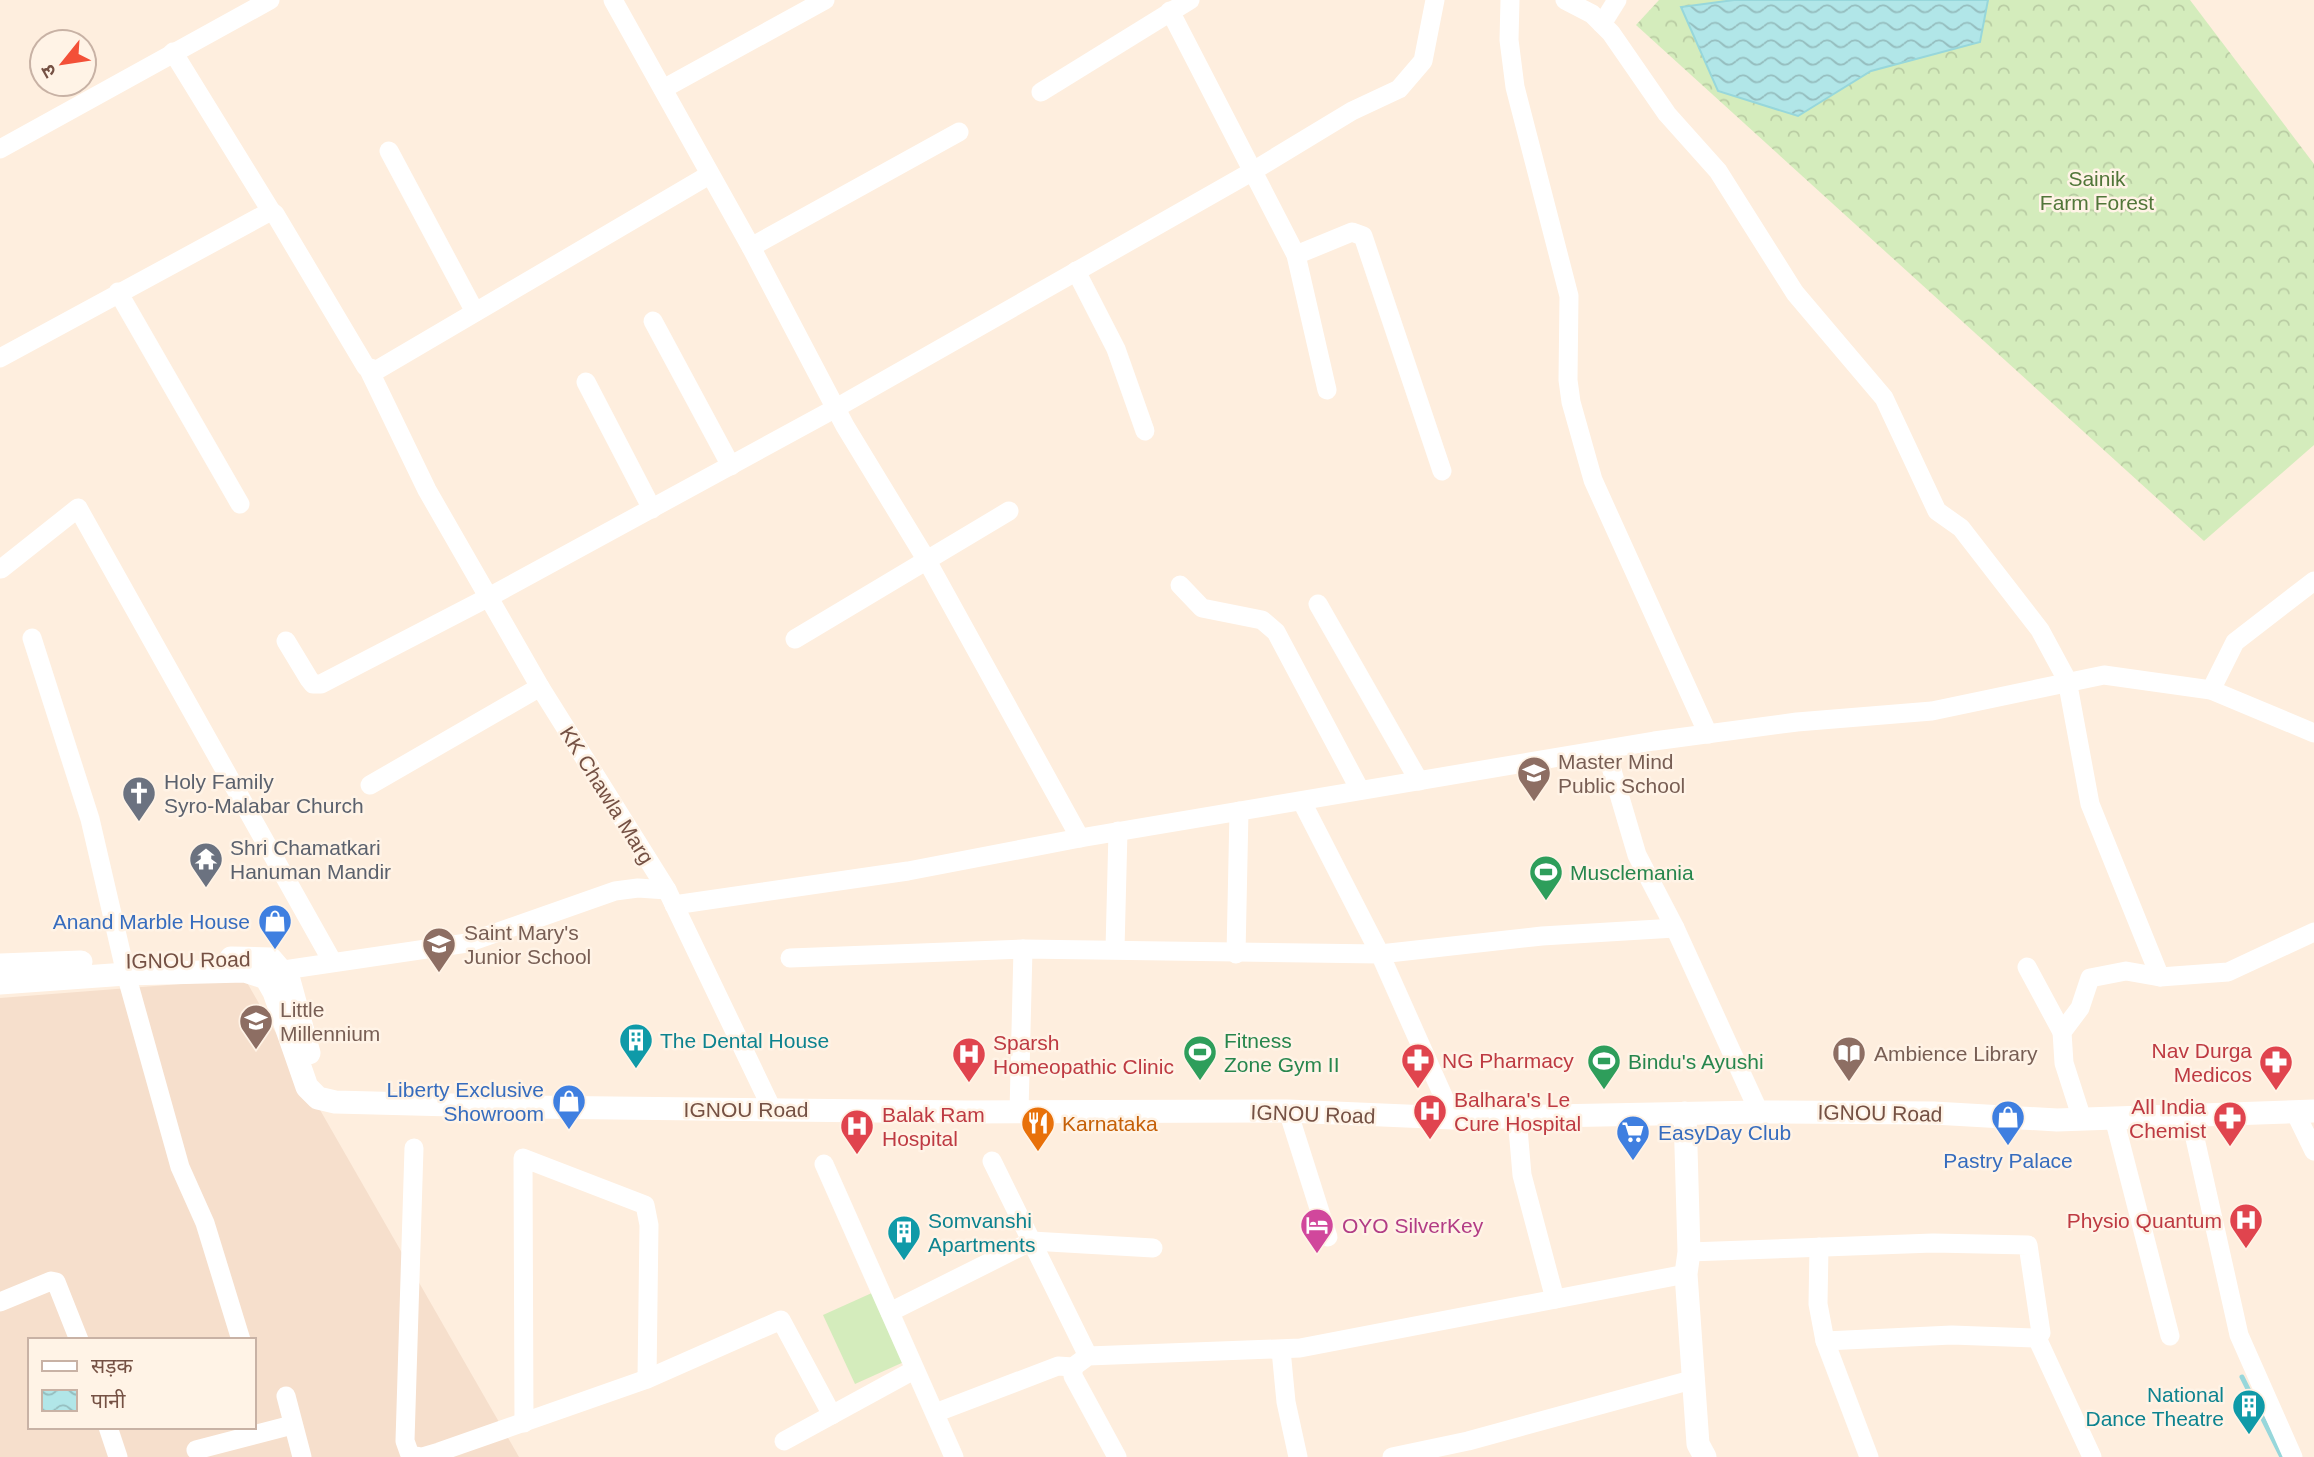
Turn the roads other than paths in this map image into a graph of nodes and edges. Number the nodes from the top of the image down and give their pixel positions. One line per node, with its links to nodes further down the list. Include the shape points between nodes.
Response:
1 (270, 0): 11 (street)
2 (613, 0): 12 (street)
3 (825, 0): 12 (street)
4 (1190, 0): 9 (street)
5 (1435, 0): 17 (street, via 1423,61 1408,82)
6 (1510, 0): 50 (street, via 1515,87 1569,296 1571,402 1593,480)
7 (1565, 0): 10 (street)
8 (1617, 0): 10 (street)
9 (1170, 11): 13 (street); 17 (street)
10 (1602, 24): 46 (street, via 1667,114 1718,171 1795,293 1884,398 1937,511 1961,528 2001,579 2040,630)
11 (173, 52): 15 (street); 19 (street, KK Chawla Marg)
12 (663, 89): 18 (street)
13 (1041, 92)
14 (958, 132): 20 (street)
15 (0, 149)
16 (389, 151): 24 (street)
17 (1253, 171): 21 (street); 22 (street)
18 (709, 175): 20 (street); 24 (street)
19 (271, 211): 23 (street); 27 (street, KK Chawla Marg)
20 (751, 247): 30 (street)
21 (1296, 256): 29 (street); 33 (street, via 1352,232 1363,236)
22 (1076, 271): 30 (street); 31 (street, via 1128,374)
23 (118, 292): 26 (street); 34 (street)
24 (475, 312): 27 (street, via 377,370)
25 (653, 321): 32 (street)
26 (0, 358)
27 (369, 370): 41 (street, KK Chawla Marg, via 427,490)
28 (586, 382): 35 (street)
29 (1327, 390)
30 (836, 408): 32 (street); 37 (street)
31 (1144, 431)
32 (731, 466): 35 (street)
33 (1442, 471)
34 (240, 504)
35 (652, 509): 41 (street)
36 (1009, 511): 37 (street)
37 (926, 559): 44 (street); 58 (street)
38 (1, 569): 67 (street, via 78,508)
39 (2314, 581): 48 (street, via 2235,642)
40 (1180, 585): 54 (street, via 1202,608 1262,620 1276,632)
41 (489, 597): 45 (street, via 317,685); 47 (street, KK Chawla Marg)
42 (1318, 604): 52 (street)
43 (32, 638): 69 (street, via 90,819)
44 (795, 639)
45 (286, 640)
46 (2067, 680): 48 (street, via 2104,675); 50 (street, via 1932,711); 72 (street, via 2090,804)
47 (540, 687): 53 (street); 59 (street, KK Chawla Marg)
48 (2211, 690): 49 (street)
49 (2314, 733)
50 (1708, 734): 52 (street)
51 (1608, 757): 60 (street, via 1637,855)
52 (1419, 781): 54 (street)
53 (369, 785)
54 (1360, 790): 55 (street)
55 (1302, 802): 56 (street); 65 (street)
56 (1239, 811): 57 (street); 64 (street)
57 (1118, 831): 58 (street); 62 (street)
58 (1080, 838): 59 (street, via 908,871)
59 (670, 898): 67 (street, via 638,887 615,891 467,943); 76 (street, KK Chawla Marg)
60 (1675, 928): 65 (street, via 1542,936); 80 (street)
61 (2314, 932): 72 (street, via 2228,972)
62 (1115, 948): 63 (street); 64 (street)
63 (1023, 949): 66 (street); 79 (street)
64 (1236, 954): 65 (street)
65 (1380, 954): 84 (street)
66 (790, 958)
67 (332, 961): 71 (street)
68 (0, 965): 69 (street, IGNOU Road)
69 (125, 967): 71 (street, IGNOU Road, via 246,957 271,959); 73 (street, IGNOU Road); 75 (street, IGNOU Road, via 245,971 265,978); 101 (street, via 180,1167 205,1223)
70 (2028, 967): 74 (street)
71 (284, 971): 75 (street, via 312,1064)
72 (2160, 977): 74 (street, via 2126,971 2090,978 2080,1008)
73 (0, 983)
74 (2062, 1032): 86 (street, via 2064,1063)
75 (313, 1095): 76 (street, IGNOU Road, via 335,1102)
76 (772, 1109): 79 (street, IGNOU Road)
77 (1288, 1111): 79 (street, IGNOU Road); 84 (street, IGNOU Road); 91 (street)
78 (2305, 1111): 83 (street, IGNOU Road); 88 (street)
79 (1019, 1112)
80 (1759, 1112): 81 (street, IGNOU Road); 86 (street, IGNOU Road)
81 (1685, 1113): 82 (street, IGNOU Road); 95 (street)
82 (1517, 1116): 84 (street, IGNOU Road); 96 (street, via 1522,1175)
83 (2190, 1116): 85 (street, IGNOU Road); 127 (street, via 2239,1335)
84 (1453, 1118)
85 (2114, 1118): 86 (street, IGNOU Road); 99 (street)
86 (2082, 1119)
87 (414, 1148): 112 (street, via 405,1446 410,1455 422,1457)
88 (2314, 1151)
89 (992, 1161): 92 (street)
90 (824, 1164): 98 (street)
91 (1328, 1237)
92 (1031, 1241): 94 (street); 98 (street); 105 (street)
93 (1819, 1247): 95 (street); 102 (street, via 2028,1245 2041,1333); 103 (street, via 1818,1304)
94 (1153, 1248)
95 (1688, 1263): 96 (street); 108 (street)
96 (1555, 1299): 104 (street)
97 (0, 1302): 100 (street, via 56,1282)
98 (890, 1312): 106 (street)
99 (2169, 1336)
100 (78, 1338)
101 (239, 1338)
102 (2037, 1338): 103 (street, via 1952,1335); 126 (street)
103 (1825, 1341): 125 (street)
104 (1281, 1350): 105 (street); 122 (street)
105 (1080, 1362): 110 (street); 121 (street, via 1073,1376)
106 (914, 1370): 110 (street); 111 (street)
107 (647, 1379): 111 (street, via 781,1320); 112 (street); 112 (street, via 649,1225 645,1205 523,1158)
108 (1695, 1379): 116 (street); 124 (street, via 1698,1444)
109 (286, 1395): 113 (street)
110 (934, 1413): 120 (street)
111 (832, 1415): 115 (street)
112 (524, 1423)
113 (292, 1425): 117 (street); 119 (street)
114 (109, 1429): 118 (street)
115 (784, 1441)
116 (1472, 1449): 123 (street)
117 (195, 1450)
118 (118, 1457)
119 (302, 1457)
120 (954, 1457)
121 (1117, 1457)
122 (1298, 1457)
123 (1392, 1457)
124 (1705, 1457)
125 (1869, 1457)
126 (2092, 1457)
127 (2293, 1457)

